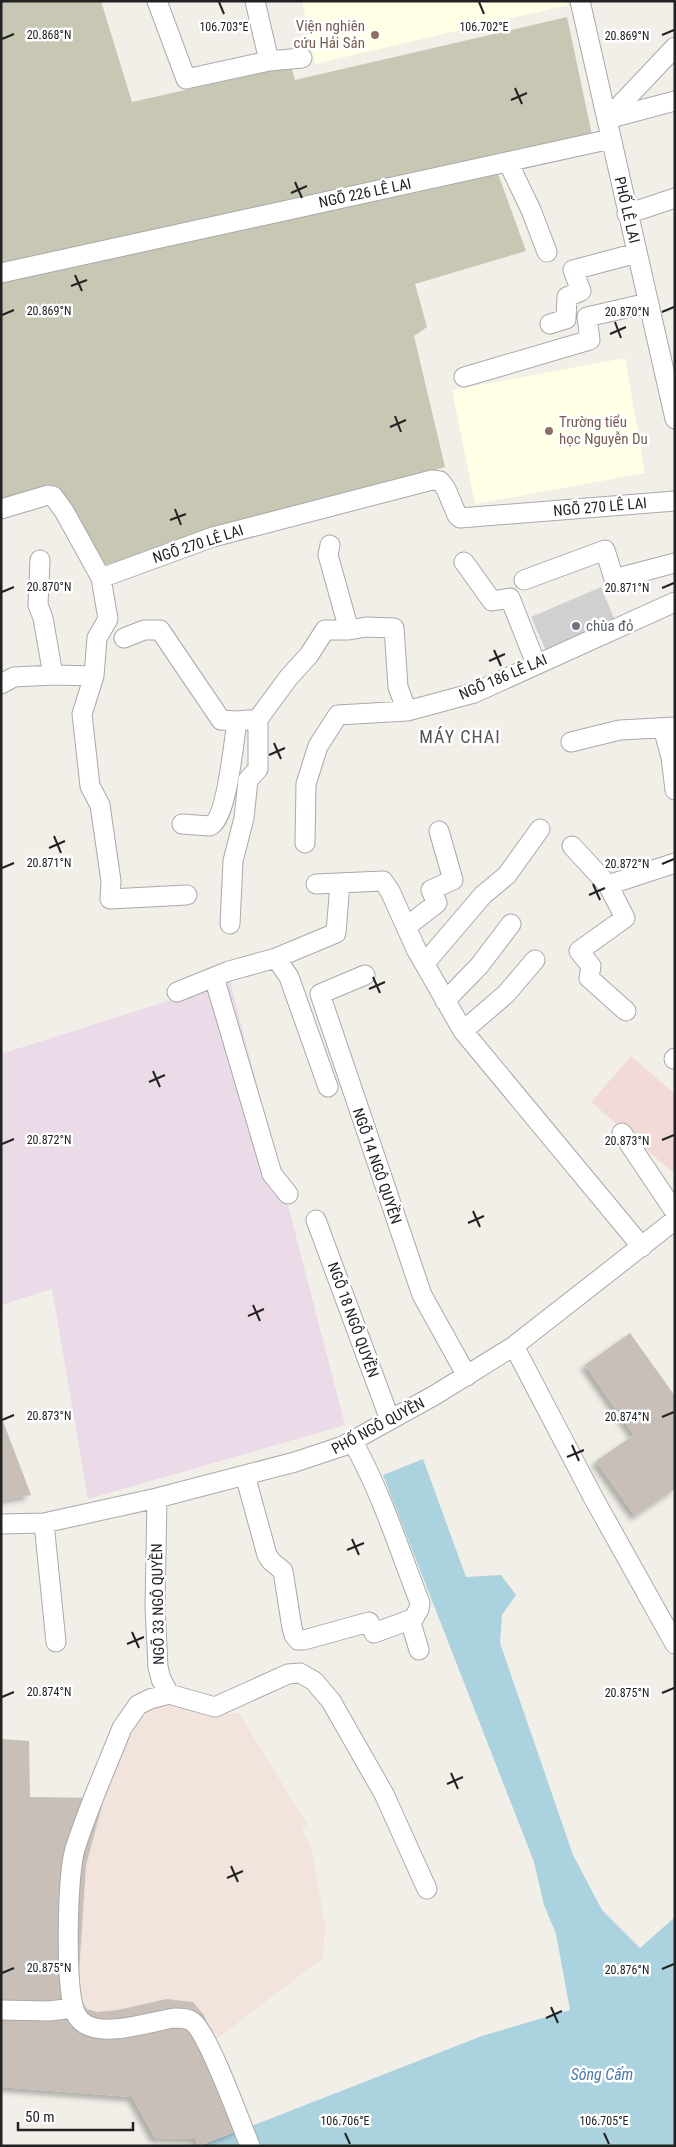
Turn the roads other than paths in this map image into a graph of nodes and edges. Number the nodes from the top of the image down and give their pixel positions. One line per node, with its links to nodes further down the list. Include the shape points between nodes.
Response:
1 (157, 1): 6 (street, via 186,79)
2 (255, 1): 6 (street)
3 (580, 1): 8 (street, PHỐ LÊ LAI)
4 (675, 47): 8 (street)
5 (302, 58): 6 (street)
6 (269, 61)
7 (675, 102): 8 (street)
8 (607, 119): 9 (street, PHỐ LÊ LAI)
9 (611, 139): 10 (street, NGÕ 226 LÊ LAI); 12 (street, PHỐ LÊ LAI)
10 (508, 162): 13 (street, via 531,210); 15 (street, NGÕ 226 LÊ LAI)
11 (675, 198): 12 (street)
12 (627, 214): 14 (street, PHỐ LÊ LAI)
13 (546, 252)
14 (637, 253): 16 (street, PHỐ LÊ LAI); 17 (street, via 573,270 581,291 567,297 566,319)
15 (1, 273)
16 (648, 303): 18 (street, PHỐ LÊ LAI); 19 (street, via 588,317 590,340)
17 (550, 324)
18 (667, 344): 20 (street, PHỐ LÊ LAI)
19 (464, 377)
20 (672, 393): 21 (street, PHỐ LÊ LAI)
21 (675, 419)
22 (675, 501): 28 (street, NGÕ 270 LÊ LAI, via 460,518 444,484 432,480 213,537)
23 (1, 509): 28 (street, via 53,496)
24 (330, 545): 31 (street, via 328,555)
25 (40, 560): 34 (street, via 38,605 44,618)
26 (464, 562): 33 (street, via 492,601 510,598)
27 (675, 563): 29 (street, via 614,579 605,550)
28 (101, 578): 35 (street, via 108,619 97,638)
29 (524, 580)
30 (675, 602): 33 (street, NGÕ 186 LÊ LAI)
31 (349, 630): 37 (street, via 394,628 398,687); 38 (street, via 325,630)
32 (124, 638): 39 (street, via 144,630 160,630 221,720)
33 (536, 664): 37 (street, NGÕ 186 LÊ LAI, via 474,692)
34 (53, 675): 35 (street); 36 (street, via 14,677)
35 (94, 676): 52 (street, via 82,714 90,786 100,805 111,881 110,900)
36 (1, 684)
37 (407, 711): 46 (street, NGÕ 186 LÊ LAI, via 338,716 318,746 306,784)
38 (258, 718): 39 (street); 53 (street, via 258,769 248,780 244,818 232,861)
39 (237, 721): 43 (street, via 230,775 218,820 210,826)
40 (669, 728): 41 (street, via 620,730); 42 (street)
41 (571, 742)
42 (675, 790)
43 (182, 824)
44 (540, 829): 58 (street, via 507,875 483,895)
45 (439, 831): 55 (street, via 453,880 431,890 437,903)
46 (304, 843)
47 (572, 846): 51 (street)
48 (675, 863): 51 (street)
49 (340, 883): 50 (street); 55 (street, via 382,881); 56 (street, via 336,933)
50 (316, 884)
51 (608, 885): 63 (street, via 625,918 579,951 591,966 589,978)
52 (187, 895)
53 (230, 924)
54 (511, 924): 62 (street, via 479,966)
55 (406, 927): 58 (street)
56 (276, 958): 60 (street); 65 (street, via 289,978)
57 (535, 960): 64 (street, via 506,994)
58 (425, 964): 62 (street)
59 (365, 975): 73 (street, NGÕ 14 NGÔ QUYỀN, via 320,994 422,1295)
60 (214, 977): 61 (street); 67 (street, via 272,1174)
61 (177, 992)
62 (445, 1000): 64 (street)
63 (626, 1011)
64 (463, 1032): 71 (street)
65 (328, 1087)
66 (622, 1133): 68 (street)
67 (288, 1194)
68 (675, 1212)
69 (316, 1220): 74 (street, NGÕ 18 NGÔ QUYỀN)
70 (675, 1220): 71 (street, PHỐ NGÔ QUYỀN)
71 (642, 1247): 72 (street, PHỐ NGÔ QUYỀN)
72 (514, 1346): 73 (street, PHỐ NGÔ QUYỀN); 82 (street)
73 (468, 1376): 74 (street, PHỐ NGÔ QUYỀN)
74 (390, 1420): 75 (street, PHỐ NGÔ QUYỀN)
75 (353, 1442): 76 (street, PHỐ NGÔ QUYỀN, via 330,1452); 80 (street, via 382,1503 420,1603 420,1609)
76 (245, 1475): 77 (street, PHỐ NGÔ QUYỀN); 80 (street, via 267,1555 283,1571 292,1628 298,1640 369,1622 374,1633)
77 (157, 1498): 78 (street, PHỐ NGÔ QUYỀN); 84 (street, NGÕ 33 NGÔ QUYỀN, via 155,1607 158,1667)
78 (44, 1523): 79 (street, PHỐ NGÔ QUYỀN); 81 (street)
79 (1, 1524)
80 (412, 1619): 83 (street)
81 (56, 1642)
82 (675, 1644)
83 (419, 1650)
84 (169, 1694): 85 (street, via 215,1707 288,1674 300,1673 314,1681 331,1701 384,1794); 86 (street, via 138,1705 128,1718 75,1850 70,1881 69,1977)
85 (427, 1889)
86 (74, 2008): 87 (street); 88 (street, via 78,2018 95,2028 109,2030 174,2018 194,2023 210,2050)
87 (1, 2010)
88 (250, 2146)

